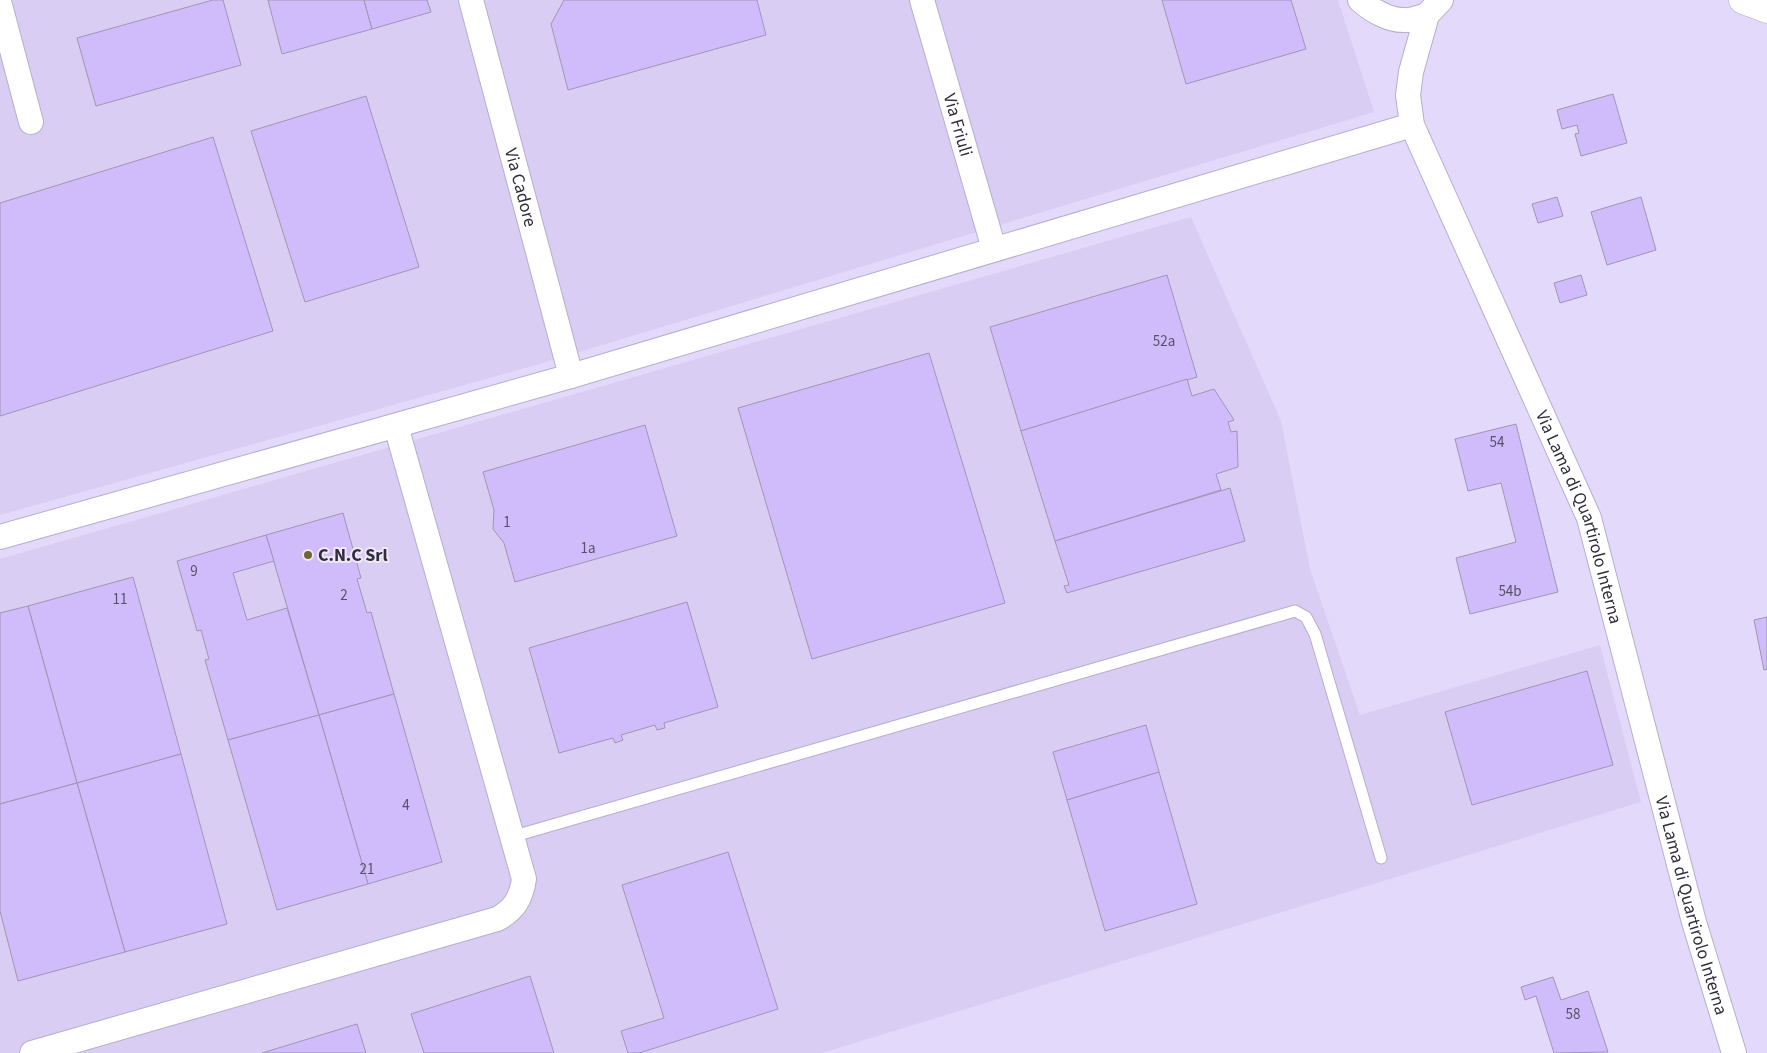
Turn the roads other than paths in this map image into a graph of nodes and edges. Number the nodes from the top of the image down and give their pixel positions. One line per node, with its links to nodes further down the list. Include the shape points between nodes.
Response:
1 (471, 0): 11 (street, Via Cadore)
2 (922, 0): 10 (street, Via Friuli)
3 (1360, 0): 5 (street, via 1369,8 1404,20)
4 (1743, 0): 7 (main road)
5 (1437, 4): 9 (street, Via Lama di Quartirolo Interna, via 1410,72 1408,95)
6 (0, 6): 8 (street)
7 (1767, 10)
8 (31, 122)
9 (1412, 125): 10 (street); 17 (street, Via Lama di Quartirolo Interna, via 1589,518 1694,922)
10 (994, 249): 11 (street)
11 (571, 376): 12 (street)
12 (396, 426): 13 (street); 14 (street)
13 (0, 537)
14 (511, 837): 15 (lane, via 1295,612 1306,617 1315,634); 16 (street, via 524,880 522,892 517,904 496,919)
15 (1381, 858)
16 (32, 1053)
17 (1734, 1053)

